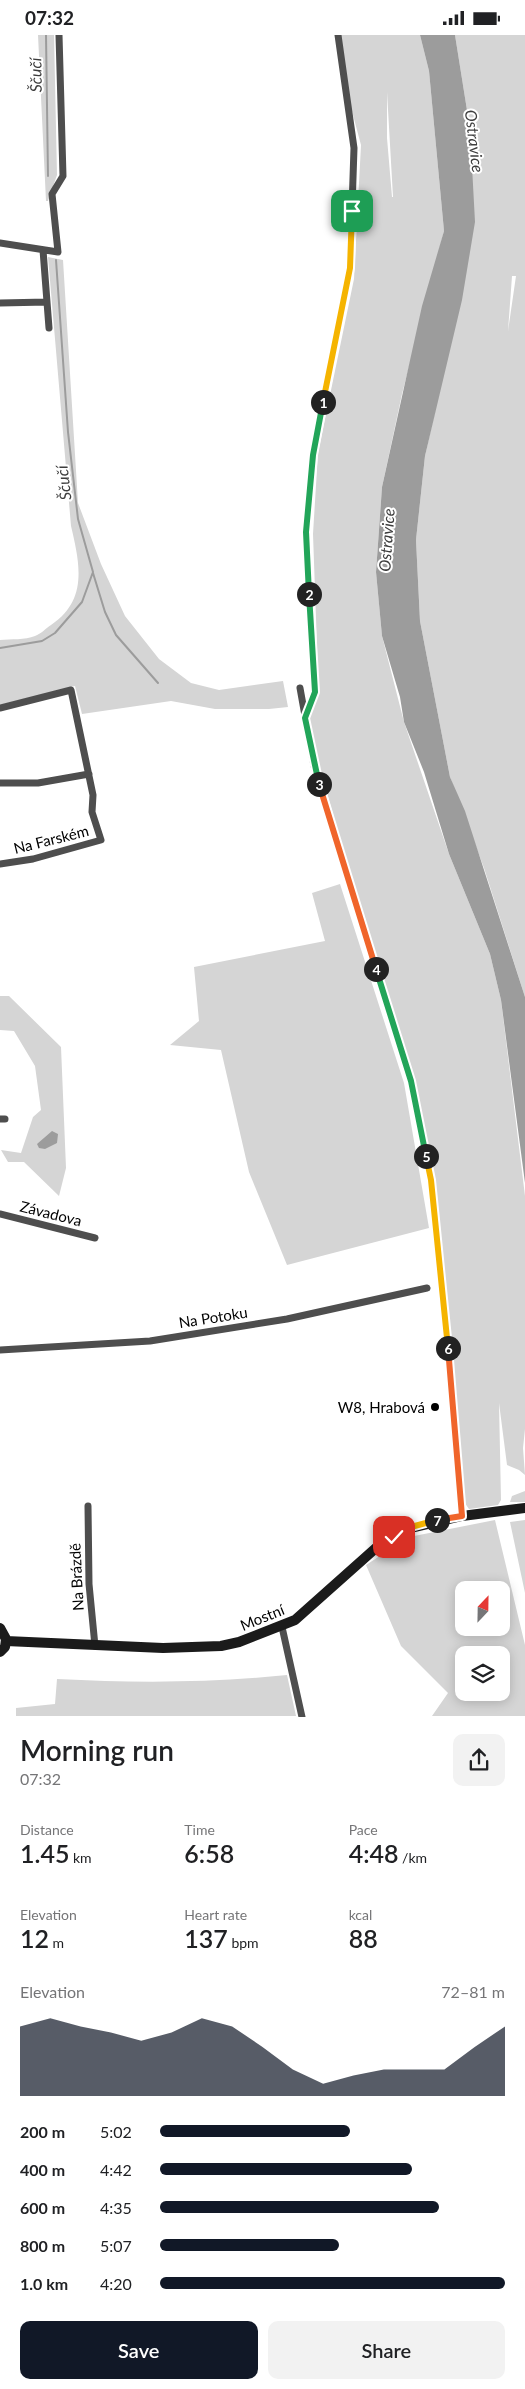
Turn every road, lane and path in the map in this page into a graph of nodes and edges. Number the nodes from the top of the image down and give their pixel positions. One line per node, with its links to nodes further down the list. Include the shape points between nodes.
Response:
1 (58, 35): 4 (street, via 63,176 52,194 58,252)
2 (338, 35): 10 (street, via 354,149 350,268 313,455 306,532 315,692)
3 (0, 243): 4 (street)
4 (43, 250): 5 (street)
5 (47, 302): 6 (street); 7 (street)
6 (0, 303)
7 (49, 328)
8 (300, 688): 10 (street)
9 (0, 708): 11 (street, via 71,690)
10 (305, 718): 20 (street, via 314,766 411,1081 431,1180)
11 (89, 773): 12 (street, via 38,783); 13 (street, Na Farském, via 92,812 101,840 26,861)
12 (0, 783)
13 (0, 864)
14 (0, 1214): 15 (street, Závadova)
15 (95, 1238)
16 (428, 1288): 17 (street, Na Potoku, via 287,1319 150,1341)
17 (0, 1350)
18 (88, 1506): 24 (street, Na Brázdě)
19 (525, 1508): 20 (main road, Mostní)
20 (462, 1516): 21 (main road, Mostní, via 411,1527 377,1547 295,1620)
21 (282, 1627): 24 (main road, Mostní, via 222,1646); 26 (street)
22 (0, 1628): 23 (main road)
23 (6, 1641): 24 (main road, Mostní); 25 (main road)
24 (94, 1645)
25 (0, 1652)
26 (302, 1717)

